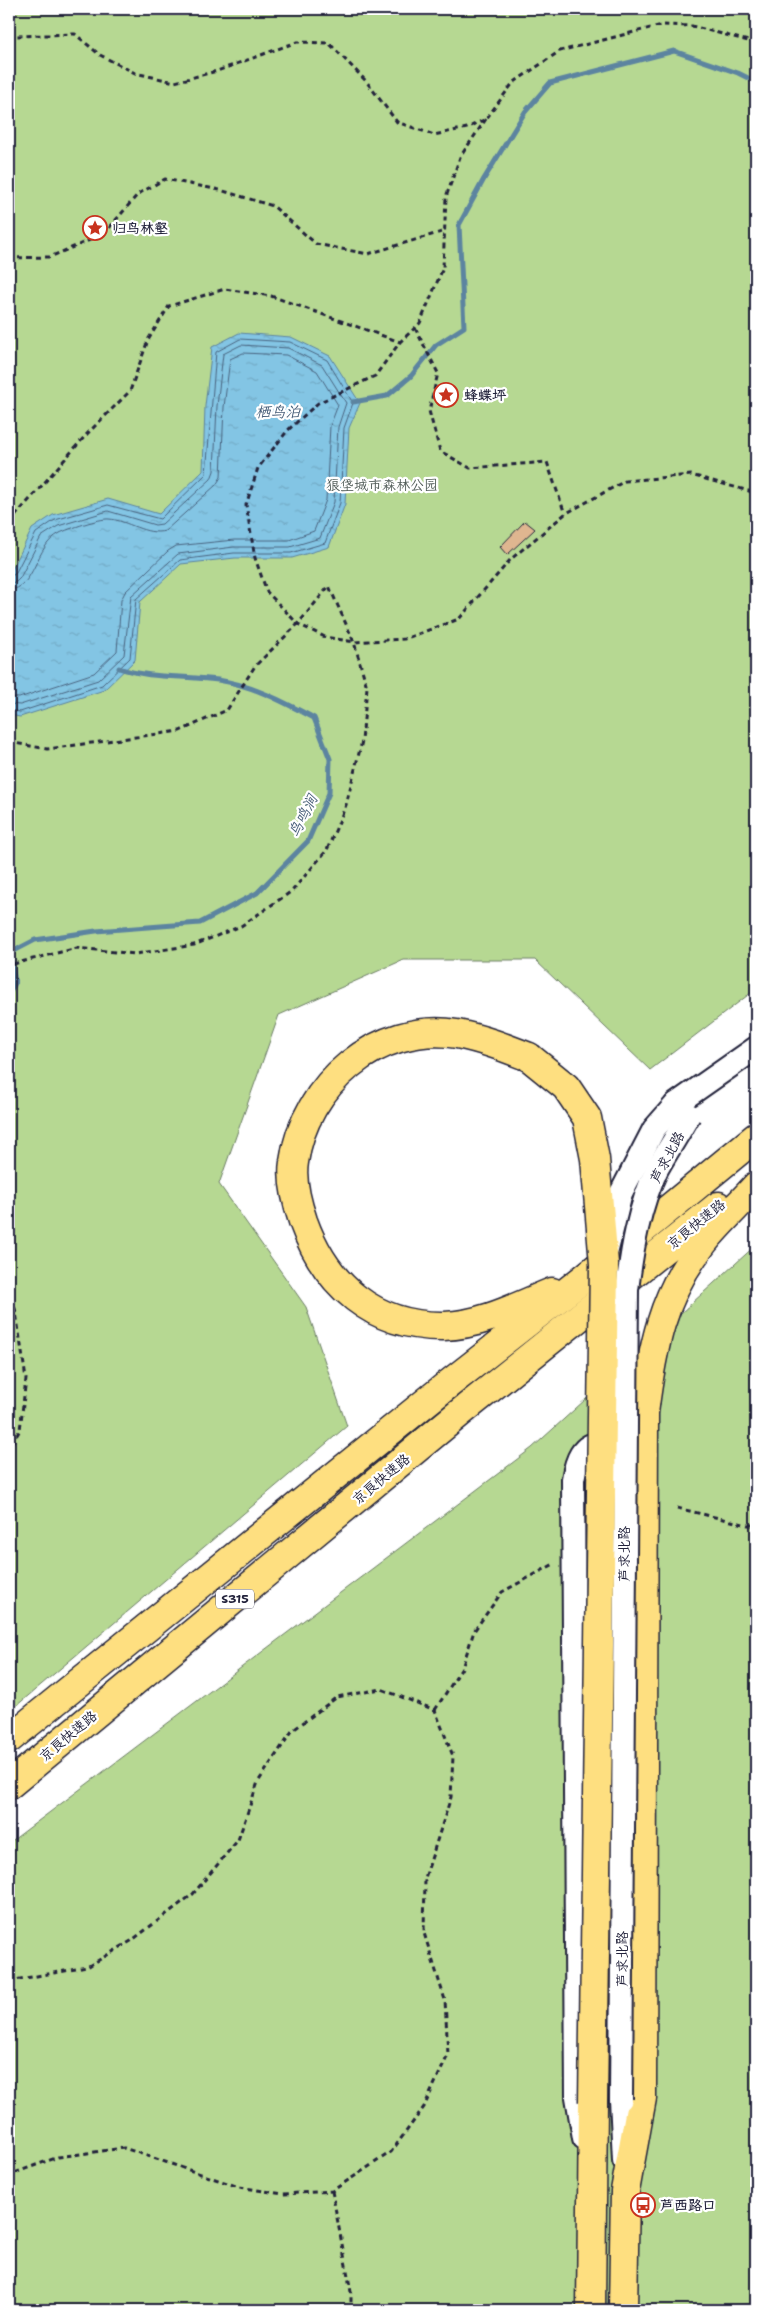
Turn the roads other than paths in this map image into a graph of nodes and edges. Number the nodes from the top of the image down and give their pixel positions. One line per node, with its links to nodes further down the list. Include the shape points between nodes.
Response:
1 (756, 1050): 2 (street, 芦求北路)
2 (682, 1110): 6 (street, 芦求北路, bridge, via 654,1129 621,1193); 11 (street, 芦求北路, bridge, via 640,1215 627,1290 621,2099)
3 (756, 1137): 6 (highway, 京良快速路)
4 (756, 1176): 9 (highway, 京良快速路 / S315, via 461,1412)
5 (756, 1186): 7 (highway, via 704,1242 679,1277 662,1316 651,1357 644,1413)
6 (594, 1272): 6 (highway, bridge, via 595,1159 586,1118 566,1087 529,1058 499,1045 456,1034 429,1033 395,1038 361,1055 328,1084 304,1122 293,1163 297,1204 314,1247 328,1271 347,1293 372,1309 407,1321 444,1326 485,1319); 8 (highway, 京良快速路 / S315, via 446,1386); 10 (highway, bridge)
7 (644, 1488): 10 (street, via 639,1467 630,1451 614,1443 595,1443 583,1450 576,1461 573,1479 577,2097); 11 (highway, via 642,2098)
8 (9, 1739)
9 (9, 1785)
10 (592, 2191): 12 (highway)
11 (625, 2191): 13 (highway)
12 (591, 2310)
13 (623, 2310)

